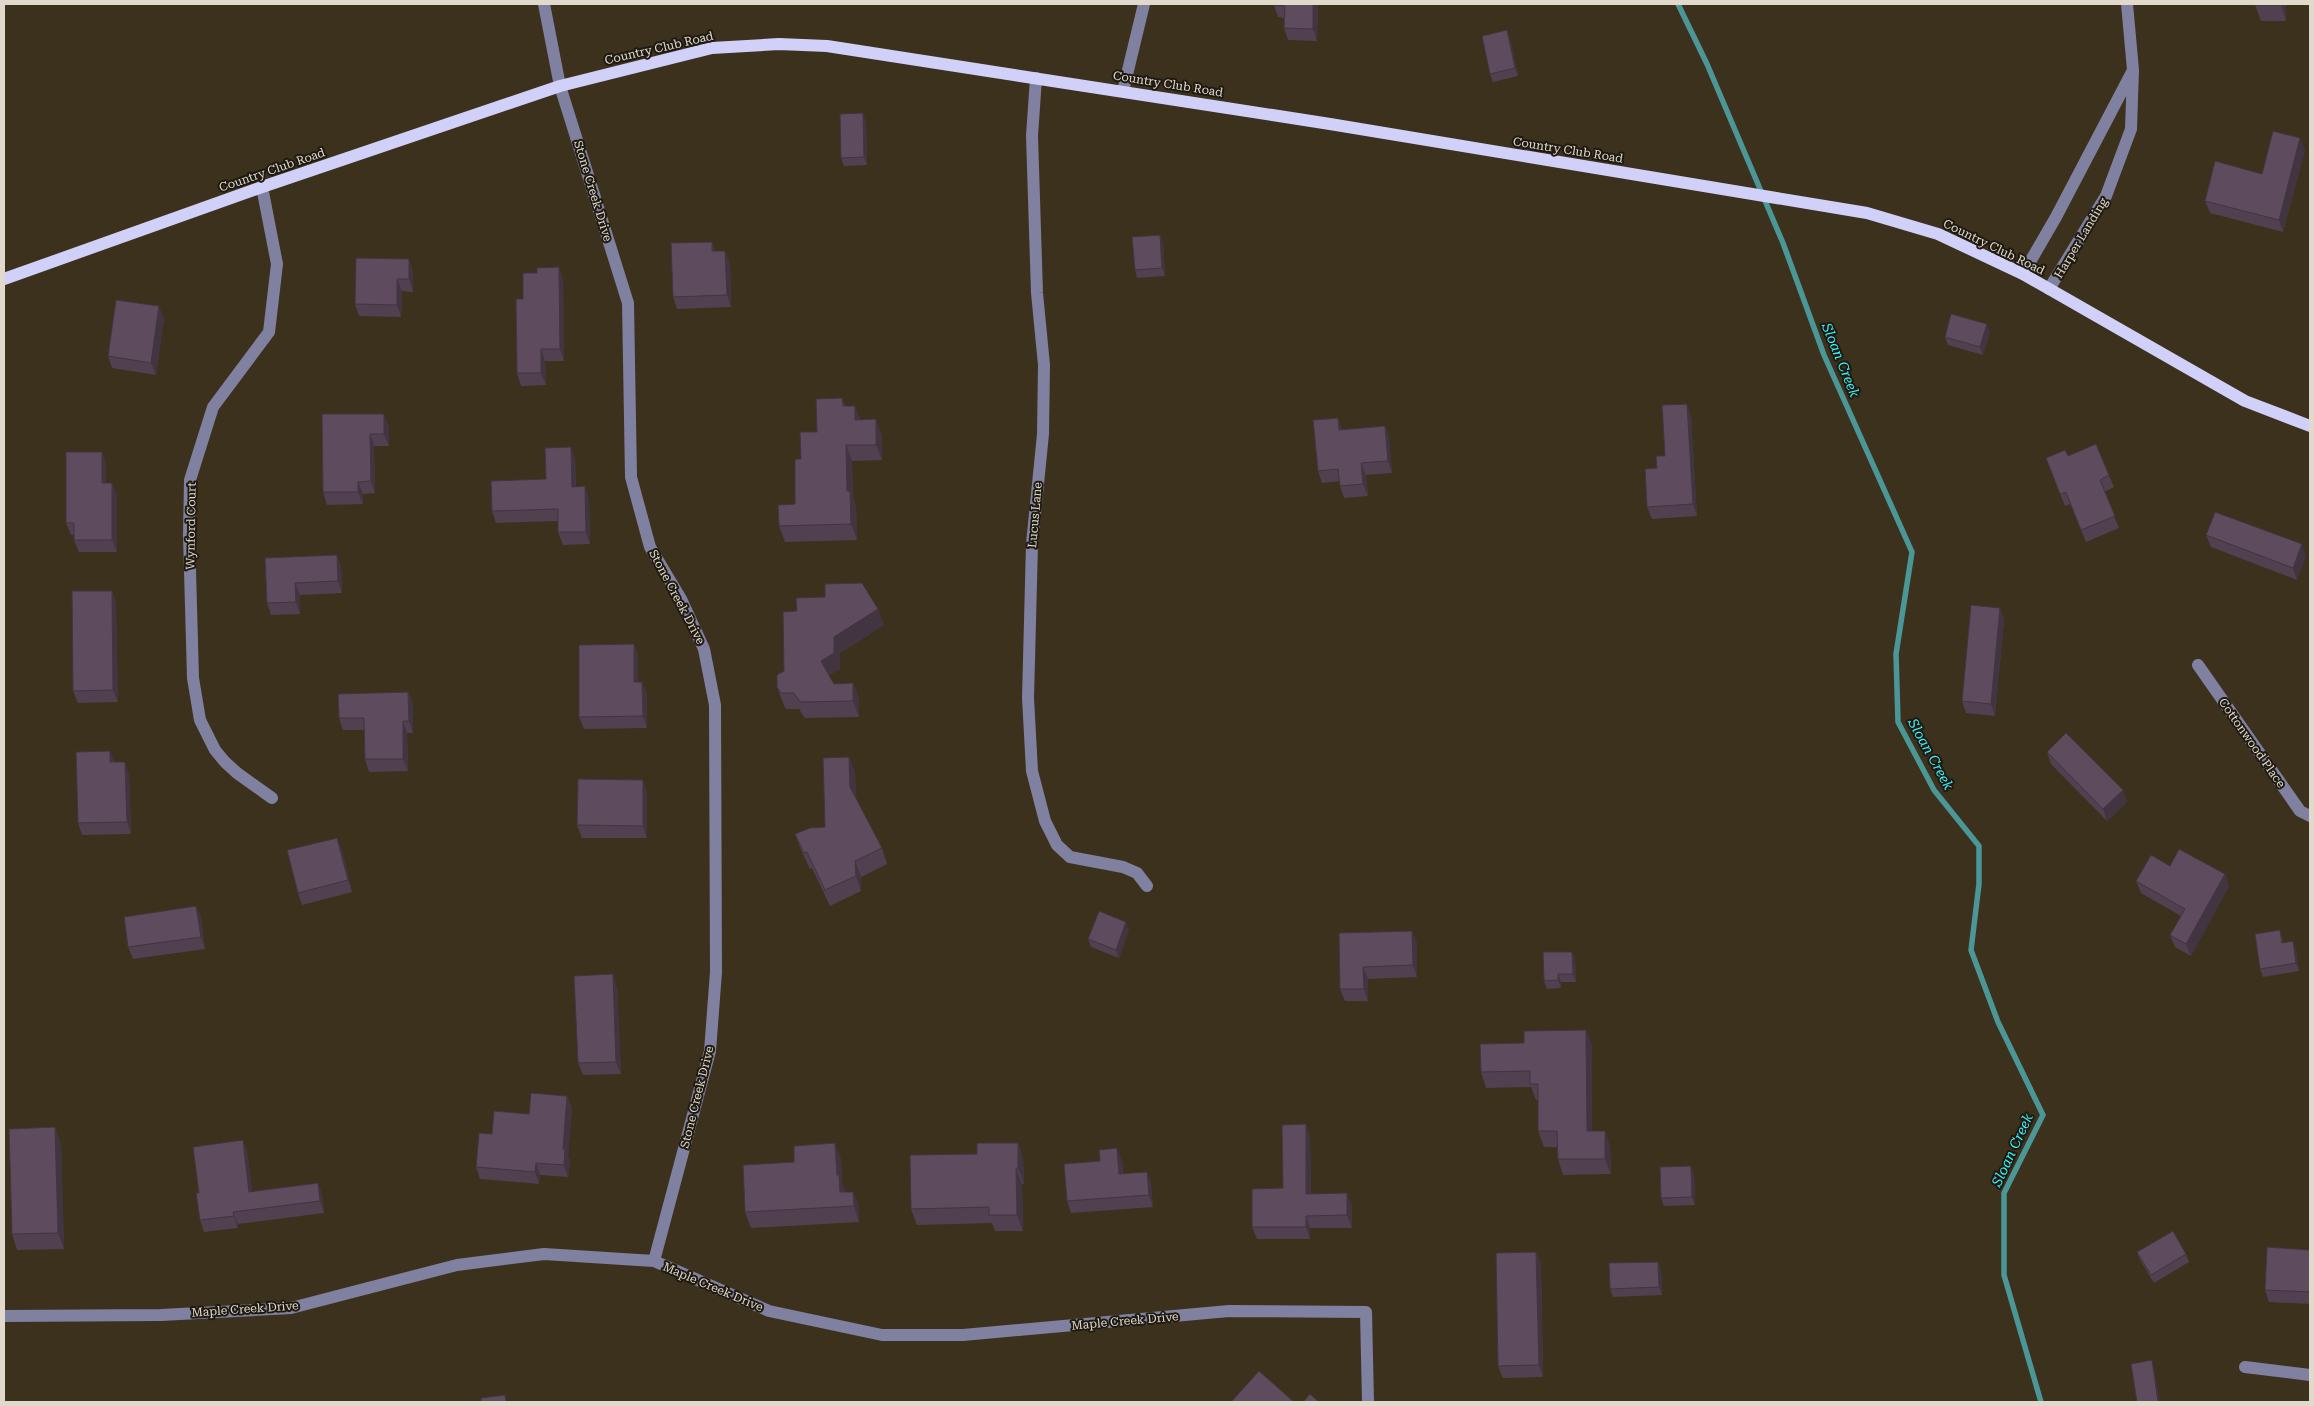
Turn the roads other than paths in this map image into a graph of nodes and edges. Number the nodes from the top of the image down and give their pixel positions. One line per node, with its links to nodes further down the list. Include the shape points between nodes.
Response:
1 (544, 4): 6 (street, Stone Creek Drive)
2 (1144, 4): 7 (street)
3 (2127, 4): 4 (street, Harper Landing)
4 (2133, 70): 9 (street); 11 (street, Harper Landing, via 2132,129 2106,196)
5 (1036, 78): 6 (main road, Country Club Road, via 860,50 779,44 712,48); 7 (main road, Country Club Road); 16 (street, Lucus Lane, via 1032,136 1037,293 1044,375 1043,434 1032,544 1028,698 1032,771 1045,821 1057,845 1070,857 1123,867 1137,873)
6 (560, 86): 8 (main road, Country Club Road); 17 (street, Stone Creek Drive, via 628,303 631,477 650,547 681,599 704,649 715,705 716,972 710,1051)
7 (1123, 91): 9 (main road, Country Club Road, via 1867,213 1938,234)
8 (262, 187): 10 (main road, Country Club Road); 14 (street, Wynford Court, via 278,264 269,332 213,406 190,480 189,535 193,678 200,720 225,762)
9 (2023, 274): 11 (main road, Country Club Road)
10 (4, 279)
11 (2050, 289): 12 (main road, Country Club Road, via 2245,401)
12 (2310, 426)
13 (2198, 665): 15 (street, Cottonwood Place, via 2300,811)
14 (272, 798)
15 (2310, 816)
16 (1147, 886)
17 (654, 1261): 18 (street, Maple Creek Drive, via 544,1254 457,1265 291,1308 161,1315); 21 (street, Maple Creek Drive, via 769,1311 882,1335 963,1335 1229,1312 1366,1312)
18 (4, 1316)
19 (2244, 1367): 20 (street)
20 (2310, 1375)
21 (1368, 1402)

